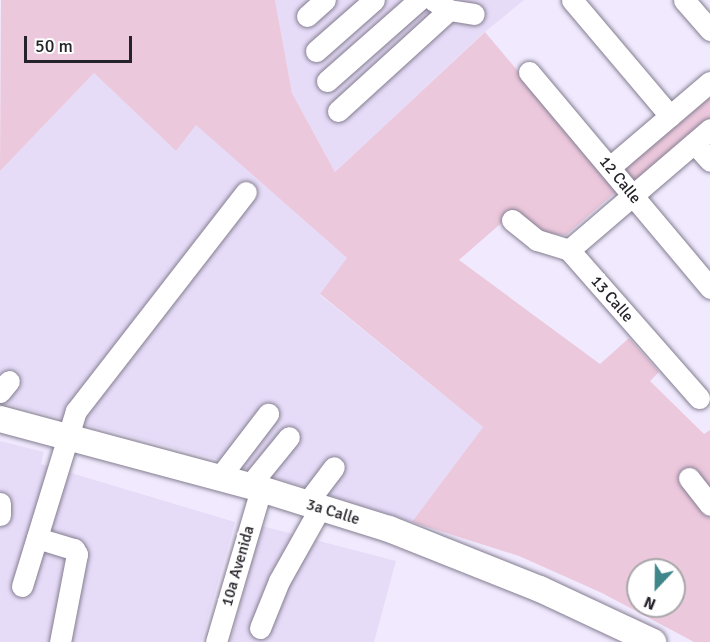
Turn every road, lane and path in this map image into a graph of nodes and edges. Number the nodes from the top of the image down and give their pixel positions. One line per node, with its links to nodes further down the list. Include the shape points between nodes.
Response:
1 (325, 0): 8 (street)
2 (374, 0): 10 (street)
3 (420, 0): 12 (street)
4 (572, 0): 15 (street)
5 (684, 0): 9 (street)
6 (441, 5): 7 (street); 14 (street)
7 (474, 15)
8 (308, 16)
9 (710, 30)
10 (316, 51)
11 (529, 72): 19 (street, 12 Calle)
12 (327, 81)
13 (710, 82): 15 (street)
14 (338, 111)
15 (670, 116): 19 (street)
16 (710, 129): 17 (street)
17 (694, 143): 18 (street); 21 (street)
18 (710, 161)
19 (610, 167): 21 (street, 12 Calle)
20 (246, 192): 28 (street, via 76,411)
21 (633, 195): 23 (street); 24 (street, 12 Calle)
22 (512, 220): 23 (street, via 537,240)
23 (569, 250): 25 (street, 13 Calle)
24 (710, 288)
25 (699, 399)
26 (268, 414): 31 (street)
27 (0, 419): 28 (main road, 3a Calle)
28 (67, 437): 31 (main road, 3a Calle); 38 (street)
29 (289, 437): 33 (street)
30 (334, 467): 36 (street)
31 (219, 478): 33 (main road, 3a Calle)
32 (689, 478): 35 (street)
33 (255, 488): 36 (main road, 3a Calle); 42 (street, 10a Avenida)
34 (0, 503): 37 (street)
35 (710, 505)
36 (313, 506): 40 (street); 43 (main road, 3a Calle, via 471,560)
37 (0, 515)
38 (37, 538): 39 (street); 41 (street, via 74,549 77,554)
39 (22, 586)
40 (260, 628)
41 (60, 642)
42 (216, 642)
43 (653, 642)

